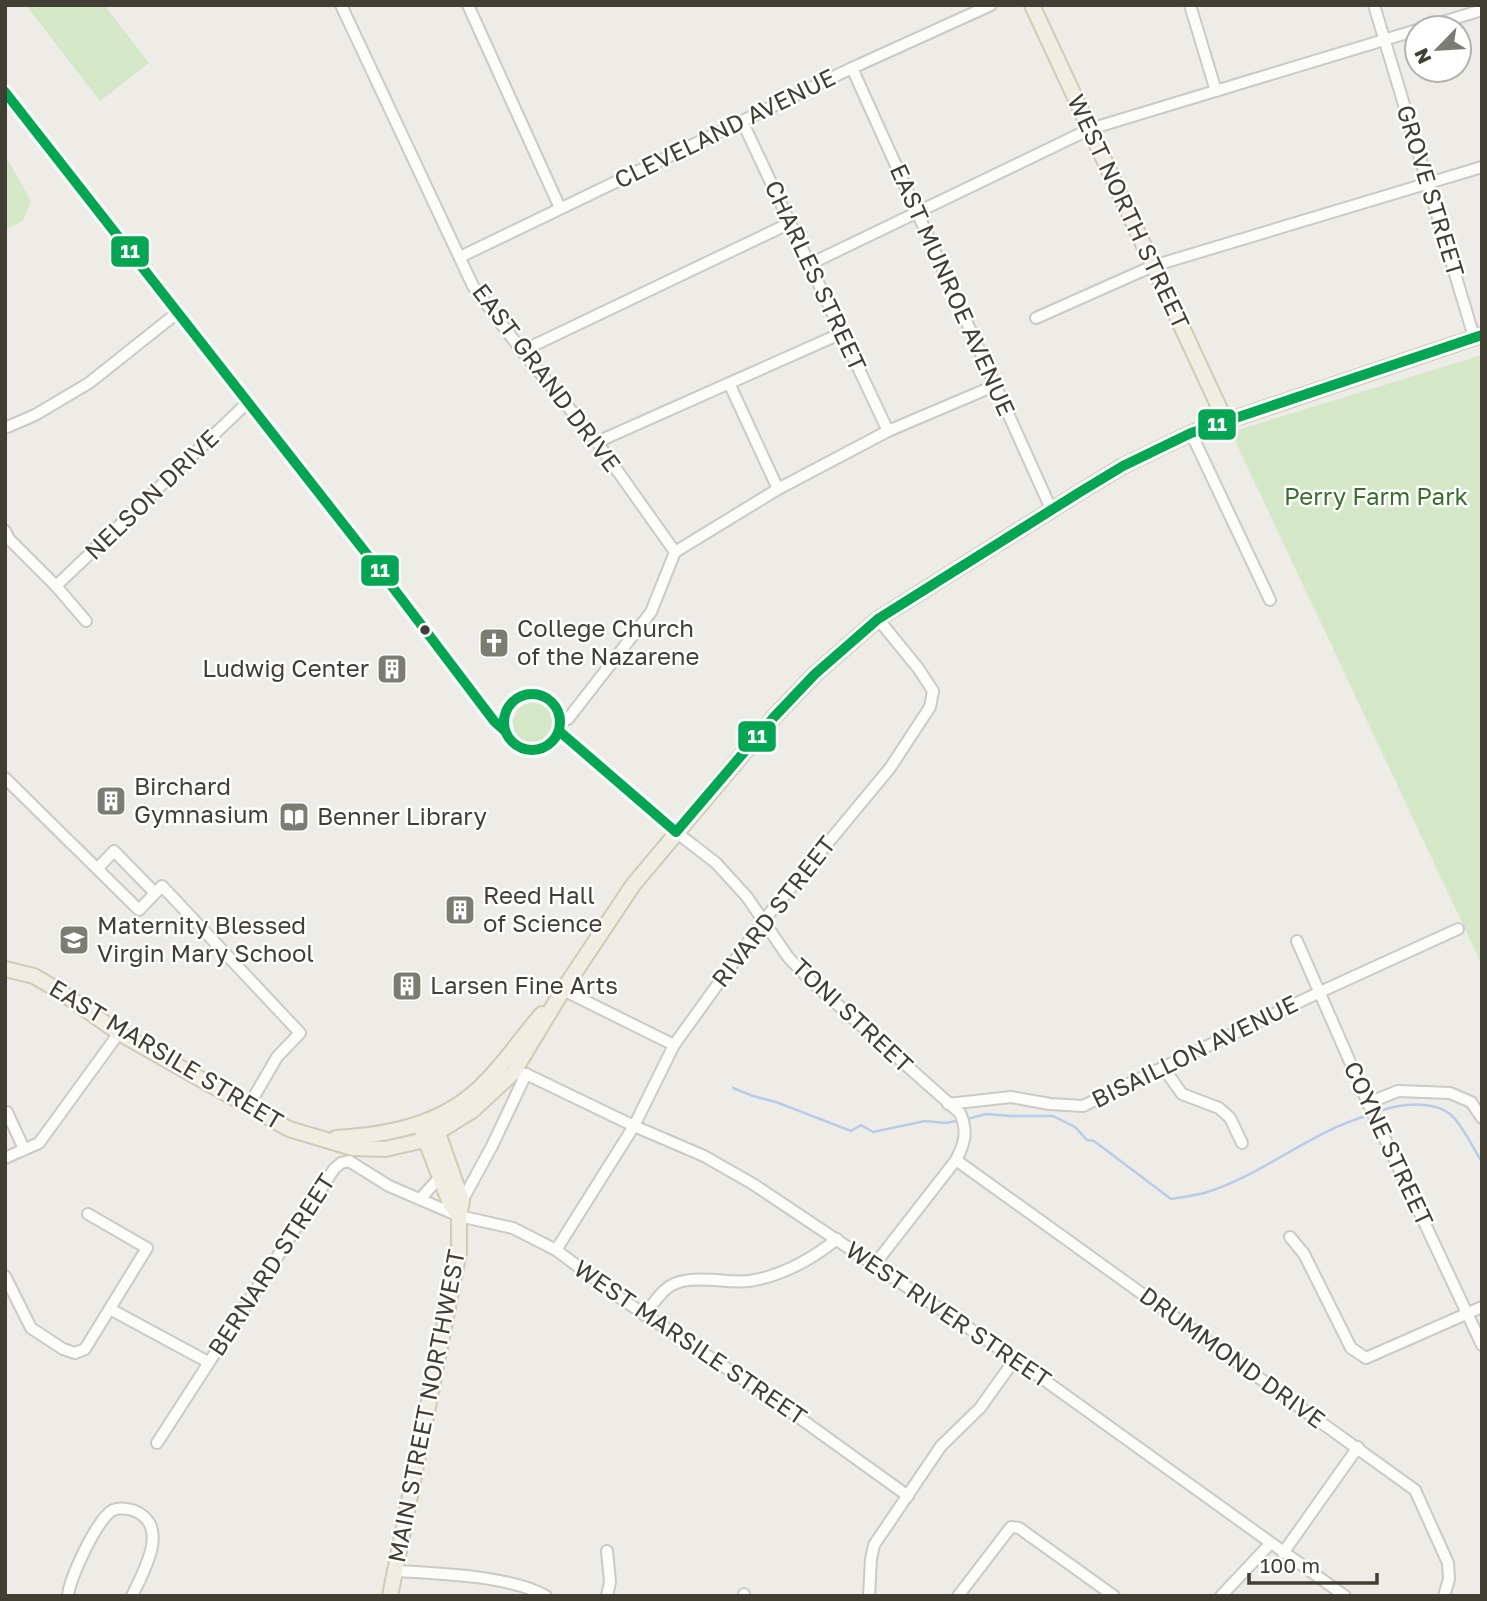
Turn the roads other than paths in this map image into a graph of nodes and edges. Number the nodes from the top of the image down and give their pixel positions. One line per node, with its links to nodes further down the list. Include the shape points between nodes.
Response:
1 (341, 5): 19 (street, EAST GRAND DRIVE)
2 (468, 5): 16 (street)
3 (991, 5): 9 (street, CLEVELAND AVENUE)
4 (1032, 5): 13 (main road, WEST NORTH STREET)
5 (1190, 5): 10 (street)
6 (1374, 5): 8 (street, GROVE STREET)
7 (1403, 34): 8 (street)
8 (1384, 40): 10 (street); 15 (street, GROVE STREET)
9 (852, 68): 12 (street, CLEVELAND AVENUE); 17 (street, EAST MUNROE AVENUE)
10 (1216, 91): 13 (street)
11 (5, 92): 22 (street)
12 (742, 121): 16 (street, CLEVELAND AVENUE); 18 (street, CHARLES STREET)
13 (1090, 129): 17 (street); 21 (main road, WEST NORTH STREET)
14 (1482, 167): 15 (street)
15 (1428, 183): 21 (street); 25 (street, GROVE STREET)
16 (560, 208): 19 (street, CLEVELAND AVENUE)
17 (918, 213): 20 (street); 28 (street, EAST MUNROE AVENUE)
18 (790, 223): 20 (street, CHARLES STREET); 26 (street)
19 (460, 257): 26 (street, EAST GRAND DRIVE, via 473,286)
20 (810, 264): 24 (street, CHARLES STREET)
21 (1153, 266): 23 (street); 30 (main road, WEST NORTH STREET)
22 (177, 313): 29 (street); 31 (street, via 89,383)
23 (1036, 318)
24 (842, 333): 27 (street); 32 (street, CHARLES STREET)
25 (1478, 336): 30 (main road)
26 (522, 351): 34 (street, EAST GRAND DRIVE)
27 (729, 383): 34 (street); 35 (street)
28 (994, 386): 32 (street); 36 (street, EAST MUNROE AVENUE)
29 (247, 403): 39 (street, NELSON DRIVE); 44 (street)
30 (1225, 420): 33 (main road)
31 (5, 428)
32 (888, 432): 35 (street)
33 (1191, 433): 36 (main road, via 1123,466); 40 (street)
34 (597, 442): 38 (street, EAST GRAND DRIVE)
35 (778, 489): 38 (street)
36 (1052, 511): 41 (main road)
37 (5, 531): 39 (street)
38 (676, 552): 43 (street, via 651,612)
39 (57, 586): 42 (street)
40 (1270, 600)
41 (878, 620): 46 (main road, via 774,717); 49 (street, RIVARD STREET, via 933,691 930,707 890,768)
42 (86, 621)
43 (560, 726): 44 (street, via 549,746 532,751 515,745); 44 (street, via 553,703 527,694 506,711); 46 (street, TONI STREET)
44 (505, 730)
45 (5, 778): 47 (street)
46 (677, 832): 49 (street, TONI STREET, via 716,863); 53 (main road, via 633,885)
47 (98, 867): 48 (street, via 114,851); 48 (street, via 139,910)
48 (155, 893): 60 (street, via 162,886 300,1033 277,1057)
49 (764, 920): 56 (street, RIVARD STREET); 61 (street, TONI STREET, via 788,957 811,981)
50 (1458, 929): 54 (street, BISAILLON AVENUE)
51 (1297, 940): 54 (street, COYNE STREET)
52 (5, 969): 55 (main road, EAST MARSILE STREET, via 34,976)
53 (563, 990): 56 (street); 58 (main road, via 523,1058); 65 (main road, via 474,1093)
54 (1320, 992): 57 (street, BISAILLON AVENUE); 59 (street, COYNE STREET)
55 (120, 1033): 60 (main road, EAST MARSILE STREET); 67 (street, via 38,1143)
56 (674, 1045): 64 (street, RIVARD STREET)
57 (1163, 1068): 61 (street, BISAILLON AVENUE, via 1083,1106 1011,1097); 66 (street, via 1182,1094 1219,1108 1230,1118)
58 (520, 1073): 64 (street, WEST RIVER STREET); 65 (main road, via 473,1110); 72 (street)
59 (1368, 1103): 63 (street, via 1398,1091 1450,1093 1471,1102); 81 (street, COYNE STREET)
60 (247, 1107): 65 (main road, EAST MARSILE STREET, via 289,1129 353,1148 385,1149)
61 (953, 1107): 69 (street, via 965,1124 965,1142)
62 (7, 1112): 67 (street)
63 (1482, 1118)
64 (634, 1126): 75 (street, WEST RIVER STREET, via 705,1157); 76 (street, RIVARD STREET)
65 (429, 1128): 70 (main road, MAIN STREET NORTHWEST); 72 (main road, MAIN STREET NORTHWEST)
66 (1242, 1143)
67 (24, 1149): 68 (street)
68 (5, 1158)
69 (956, 1160): 77 (street); 87 (street, DRUMMOND DRIVE)
70 (439, 1178): 71 (street); 72 (main road, MAIN STREET NORTHWEST, via 450,1203)
71 (420, 1199): 72 (street, BERNARD STREET); 85 (street, BERNARD STREET, via 388,1186 356,1164 341,1163)
72 (461, 1209): 76 (street, WEST MARSILE STREET); 92 (main road, MAIN STREET NORTHWEST, via 459,1252)
73 (88, 1214): 80 (street, via 147,1248)
74 (1290, 1237): 81 (street, via 1304,1254 1351,1348 1366,1358)
75 (837, 1239): 77 (street, WEST RIVER STREET); 82 (street, via 810,1259 774,1274 749,1281 689,1279 666,1287)
76 (556, 1250): 82 (street, WEST MARSILE STREET)
77 (874, 1264): 84 (street, WEST RIVER STREET)
78 (5, 1276): 80 (street, via 31,1328 75,1353 85,1349)
79 (1482, 1307): 81 (street)
80 (110, 1309): 85 (street)
81 (1467, 1314): 83 (street, COYNE STREET)
82 (644, 1315): 88 (street, WEST MARSILE STREET, via 776,1401)
83 (1482, 1345)
84 (1015, 1359): 88 (street, via 980,1408 941,1446); 89 (street, WEST RIVER STREET)
85 (208, 1362): 86 (street, BERNARD STREET)
86 (157, 1443)
87 (1358, 1447): 91 (street); 103 (street, DRUMMOND DRIVE, via 1415,1490 1448,1563 1450,1579)
88 (908, 1496): 98 (street, via 874,1545)
89 (1270, 1544): 91 (street, WEST RIVER STREET); 101 (street)
90 (607, 1551): 97 (street)
91 (1283, 1553): 102 (street, WEST RIVER STREET)
92 (395, 1571): 95 (main road, MAIN STREET NORTHWEST); 96 (street, via 531,1587)
93 (68, 1596): 94 (street, via 73,1572 105,1518 113,1510 124,1509 149,1520 153,1531 152,1546)
94 (132, 1596)
95 (390, 1596)
96 (546, 1596)
97 (607, 1596)
98 (869, 1596)
99 (958, 1596): 100 (street, via 1011,1527 1019,1528)
100 (1114, 1596)
101 (1221, 1596)
102 (1345, 1596)
103 (1444, 1596)

